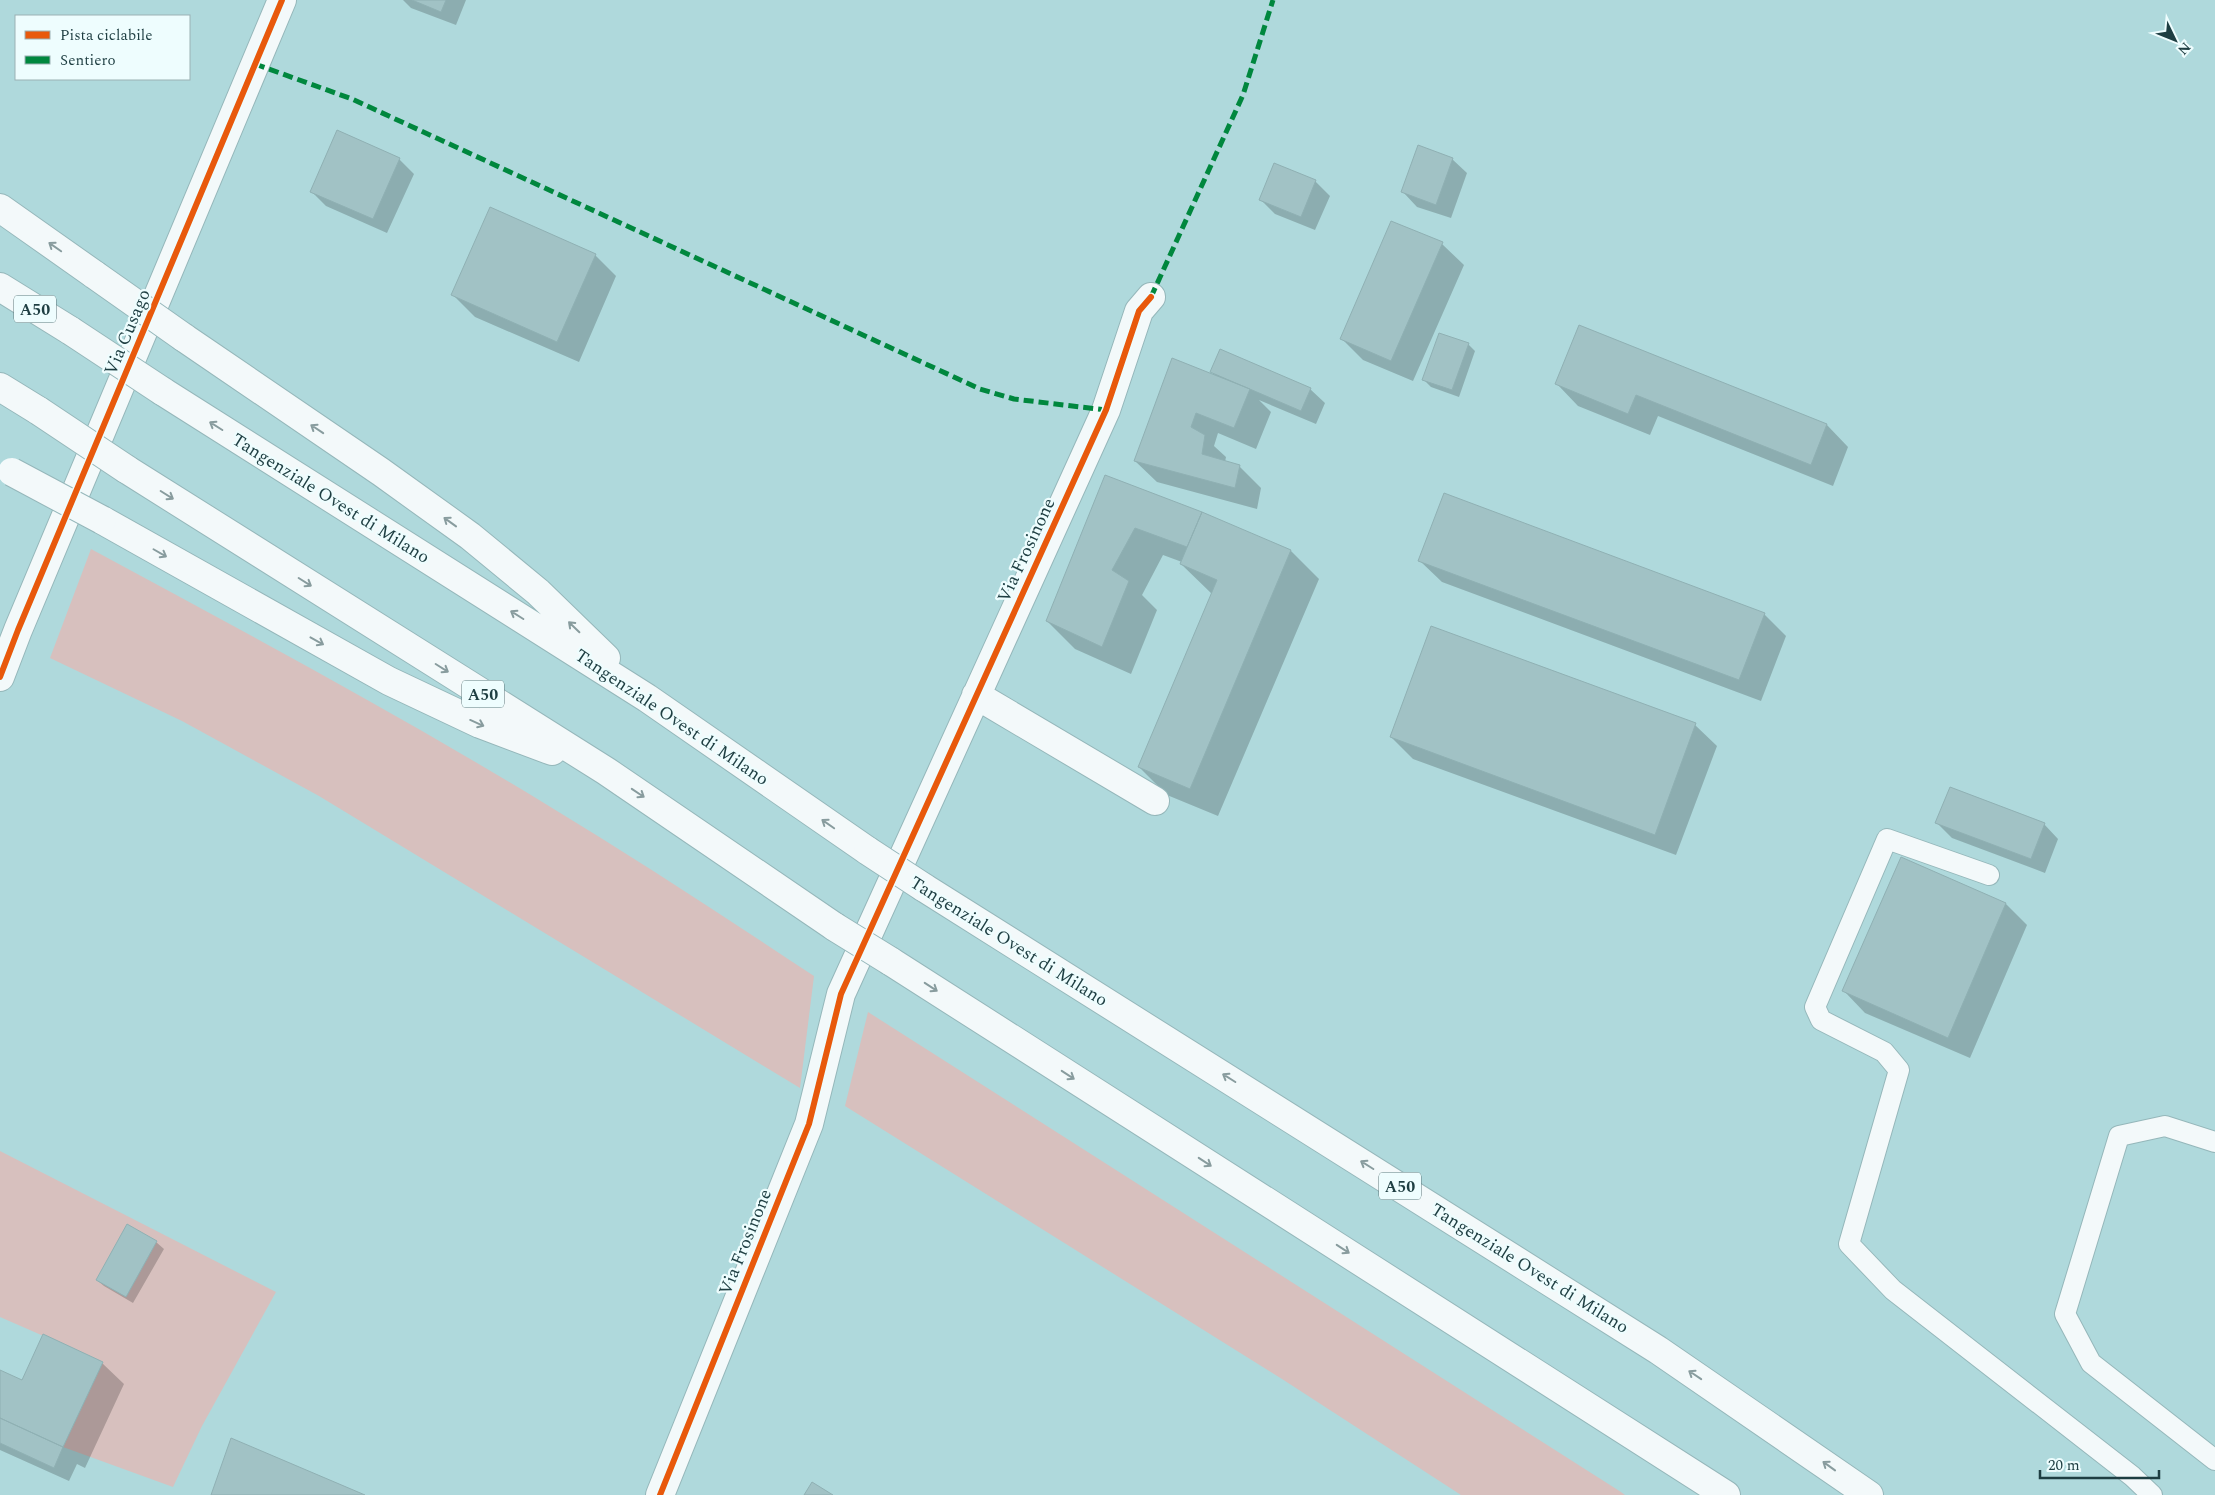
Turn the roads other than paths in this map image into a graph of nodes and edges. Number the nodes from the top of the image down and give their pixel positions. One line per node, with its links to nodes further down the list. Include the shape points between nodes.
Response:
1 (282, 0): 7 (main road, Via Cusago)
2 (0, 208): 9 (main road, one-way to 2, bridge, via 538,592 470,536)
3 (0, 287): 9 (main road, Tangenziale Ovest di Milano / A50, one-way to 3, bridge)
4 (1151, 297): 8 (main road, Via Frosinone, via 1138,311 1106,410)
5 (0, 387): 10 (main road, A50, one-way to 10, bridge)
6 (6, 469): 10 (main road, one-way to 10, bridge, via 389,681 480,724)
7 (0, 677)
8 (976, 694): 11 (main road); 15 (main road, Via Frosinone, via 841,994 809,1124)
9 (647, 698): 17 (main road, Tangenziale Ovest di Milano / A50, one-way to 9, bridge, via 1658,1350 868,851)
10 (606, 771): 16 (main road, A50, one-way to 16, bridge, via 835,926)
11 (1155, 801)
12 (1989, 874): 18 (lane, via 1887,839 1815,1007 1821,1020 1884,1052 1899,1070 1849,1244 1893,1290)
13 (2215, 1142): 14 (lane, via 2165,1126 2119,1136 2065,1314 2091,1363)
14 (2215, 1460)
15 (660, 1495)
16 (1726, 1495)
17 (1869, 1495)
18 (2152, 1495)

